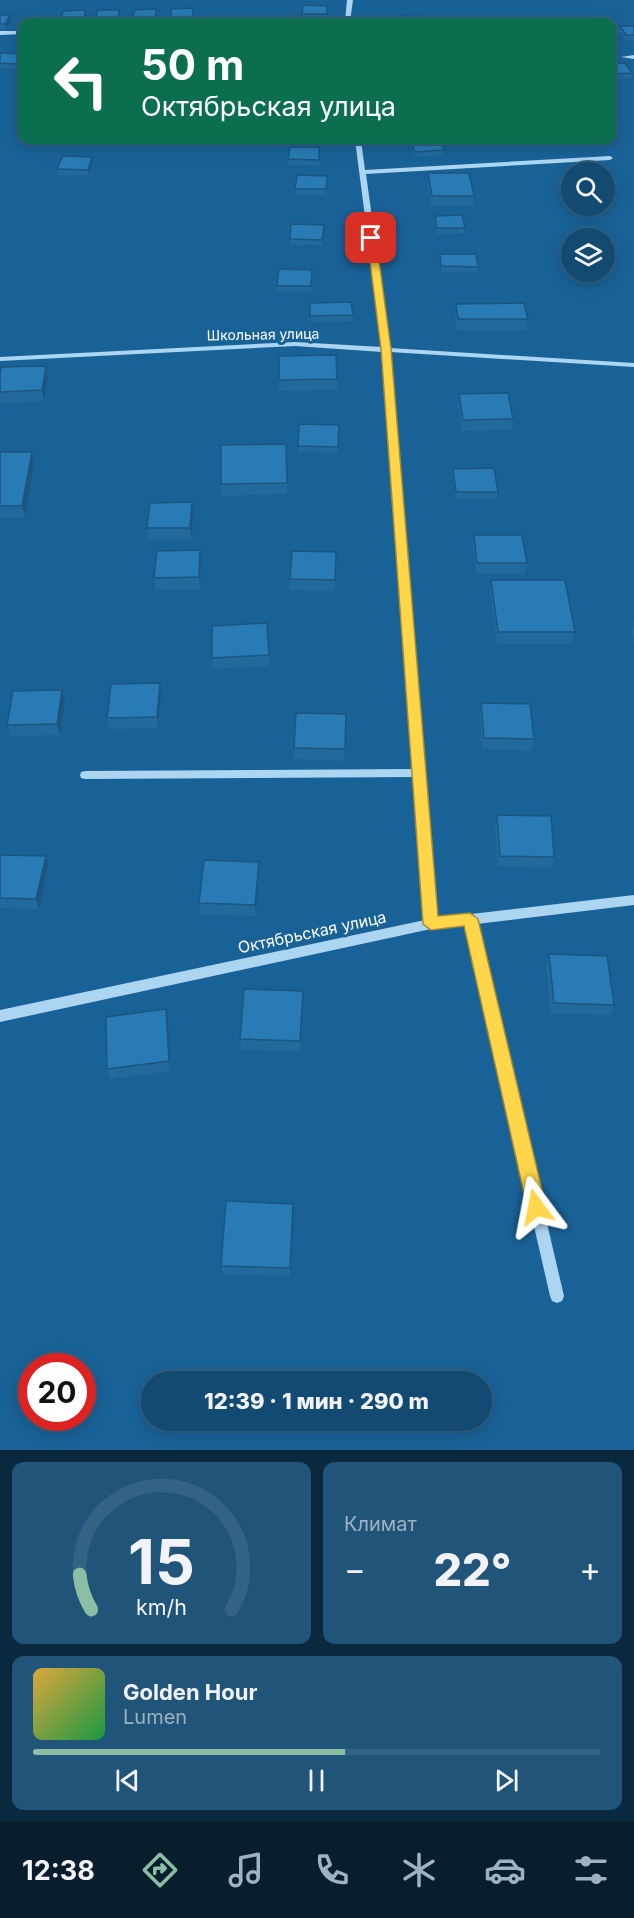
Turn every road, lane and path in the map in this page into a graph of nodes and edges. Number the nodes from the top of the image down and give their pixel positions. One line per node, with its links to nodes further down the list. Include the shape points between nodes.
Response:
1 (350, 0): 2 (street)
2 (347, 18)
3 (0, 33): 4 (street)
4 (18, 33)
5 (624, 57): 6 (street)
6 (634, 57)
7 (358, 144): 9 (street)
8 (610, 158): 9 (street)
9 (362, 172): 10 (street)
10 (386, 349): 11 (street, Школьная улица, via 295,344); 12 (street, Школьная улица); 13 (street)
11 (0, 359)
12 (634, 365)
13 (419, 773): 14 (street); 17 (street)
14 (85, 775)
15 (634, 900): 16 (street, Октябрьская улица)
16 (470, 919): 17 (street, Октябрьская улица); 19 (street)
17 (431, 924): 18 (street, Октябрьская улица)
18 (0, 1016)
19 (557, 1296)

